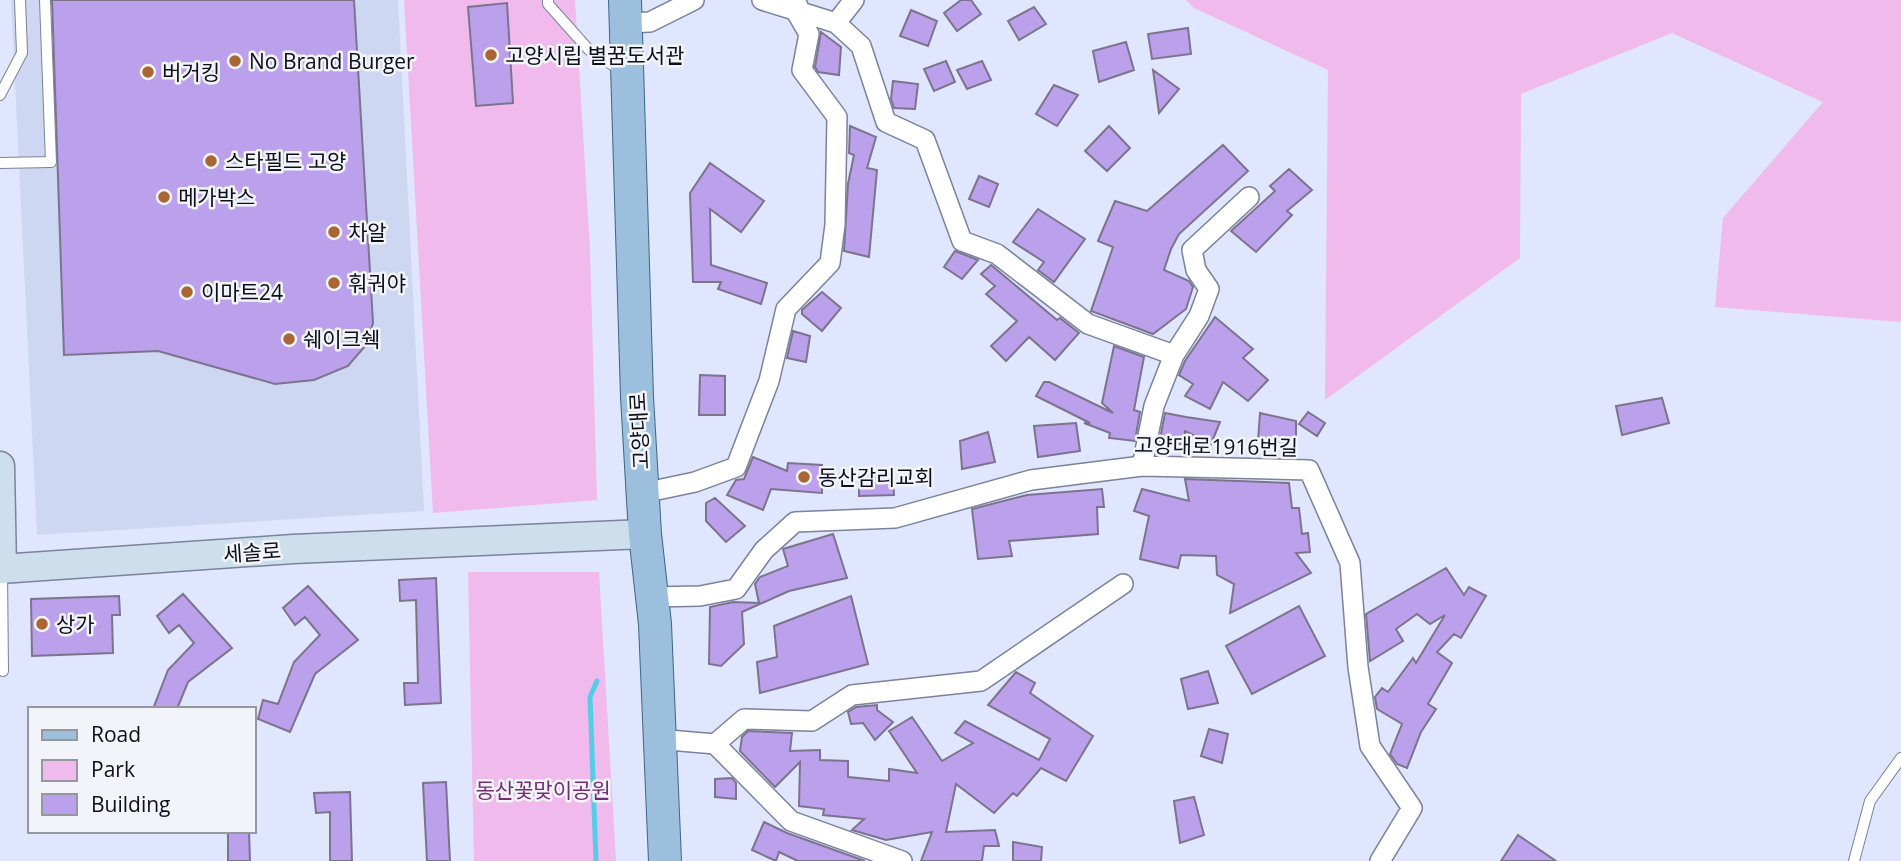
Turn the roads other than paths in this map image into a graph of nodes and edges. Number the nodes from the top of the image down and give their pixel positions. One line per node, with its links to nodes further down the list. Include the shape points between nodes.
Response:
1 (20, 0): 11 (lane, via 22,53)
2 (45, 0): 12 (lane, via 51,162)
3 (548, 0): 10 (lane, via 589,50)
4 (694, 0): 8 (street, via 650,22)
5 (762, 0): 7 (street)
6 (854, 0): 9 (street)
7 (798, 5): 9 (street); 17 (street, via 809,34 802,70 837,117 830,263 786,309 769,381 736,467)
8 (626, 12): 10 (main road, 고양대로)
9 (836, 23): 14 (street, via 861,46 886,122 925,140 962,241 997,254 1088,324)
10 (629, 75): 17 (main road, 고양대로)
11 (0, 95)
12 (0, 163)
13 (1249, 197): 14 (street, via 1192,250 1196,270 1209,289 1199,316)
14 (1174, 355): 16 (street, via 1154,405)
15 (0, 466): 19 (street)
16 (1142, 466): 21 (street, 고양대로1916번길, via 1031,480 895,518 795,522 764,550 736,589 700,596); 28 (street, 고양대로1916번길, via 1309,470 1350,563 1370,746 1412,808)
17 (643, 493): 18 (main road, 고양대로)
18 (645, 534): 19 (street, 세솔로, via 293,549); 21 (main road, 고양대로)
19 (1, 569): 22 (lane)
20 (1124, 584): 24 (street, via 981,681 852,695 812,722 744,719)
21 (652, 597): 23 (main road, 고양대로)
22 (3, 671)
23 (657, 739): 24 (street); 26 (main road, 고양대로)
24 (715, 744): 27 (street, via 791,821)
25 (1901, 758): 29 (lane, via 1870,801)
26 (665, 861)
27 (902, 861)
28 (1380, 861)
29 (1854, 861)

